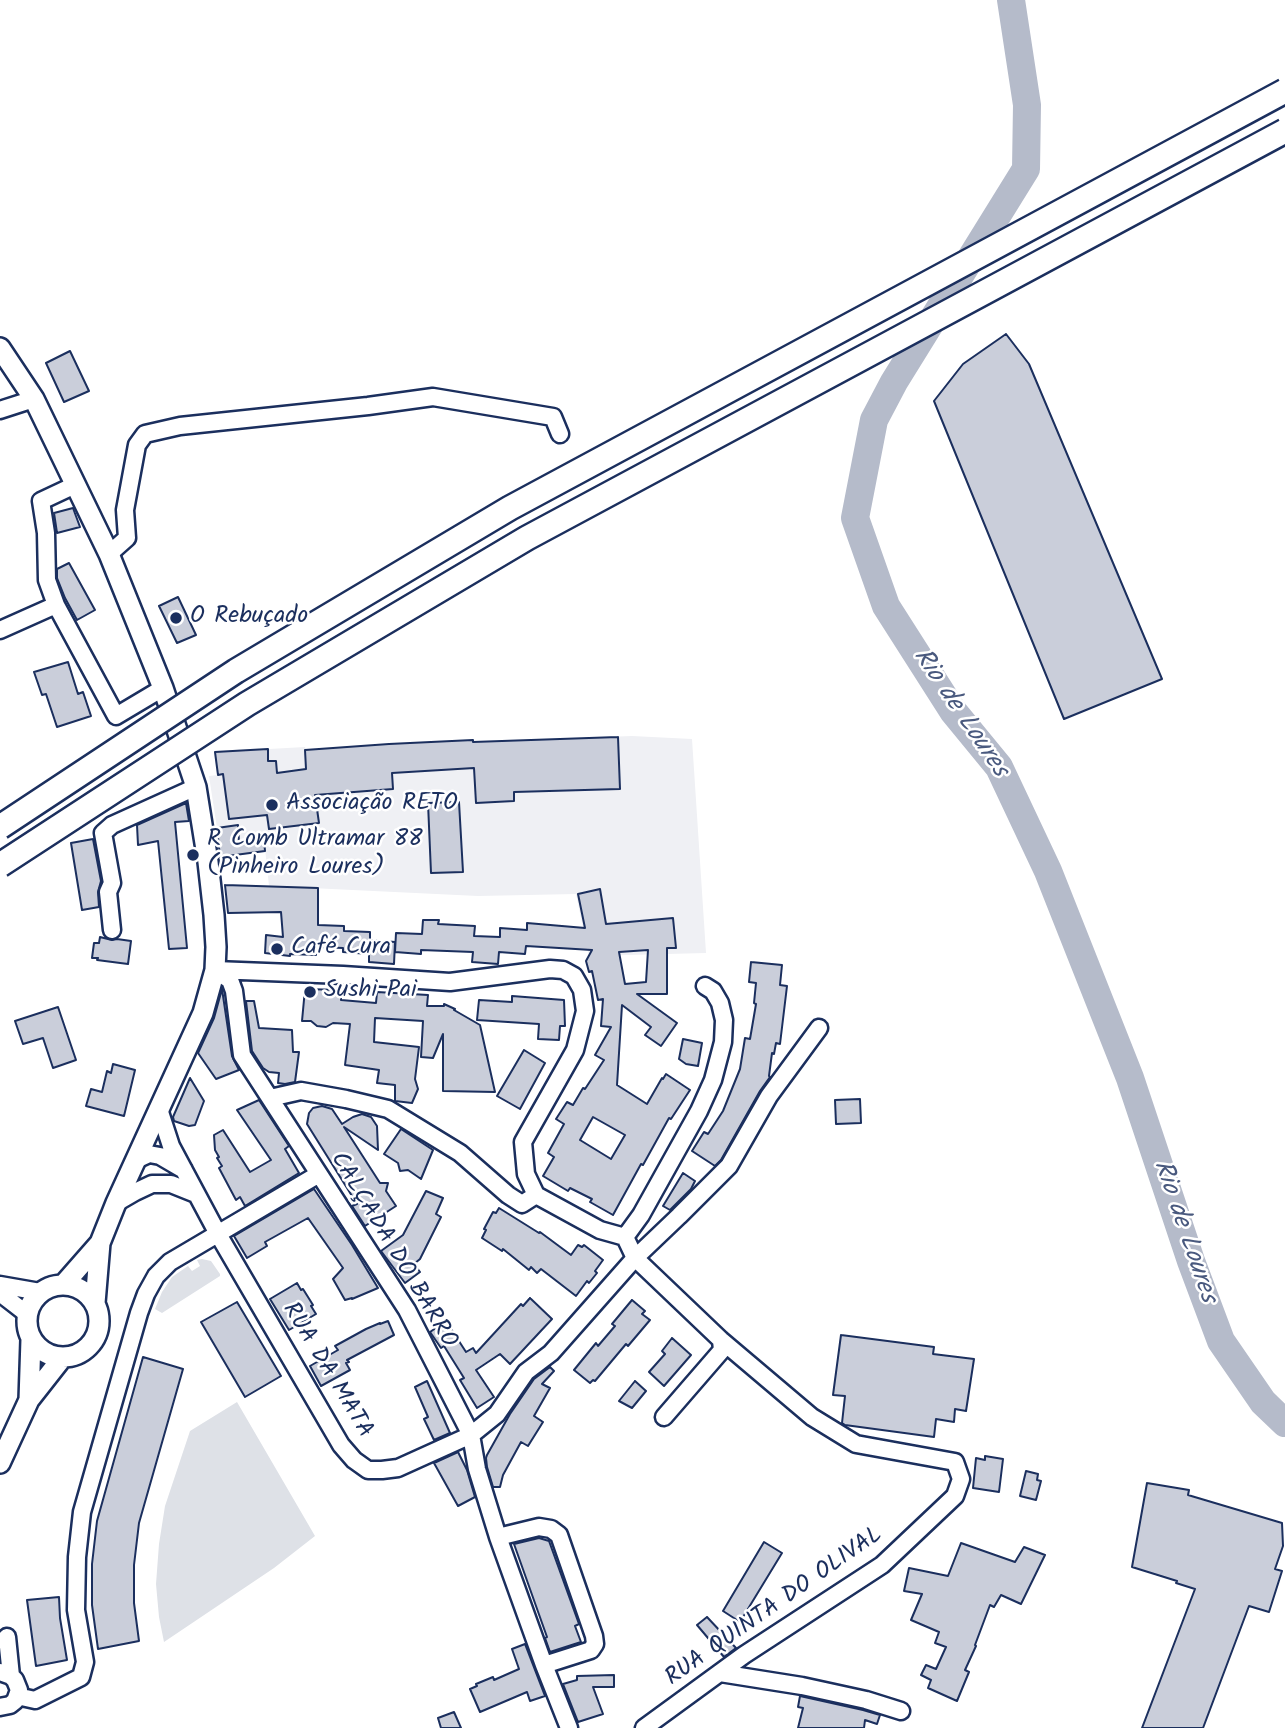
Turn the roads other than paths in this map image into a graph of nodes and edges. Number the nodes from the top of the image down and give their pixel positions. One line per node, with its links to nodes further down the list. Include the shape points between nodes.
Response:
1 (1285, 91): 13 (highway, bridge, via 510,508 236,671)
2 (1285, 131): 14 (highway, bridge, via 527,538 247,704)
3 (0, 348): 4 (main road)
4 (34, 399): 5 (street); 7 (main road)
5 (0, 410)
6 (559, 435): 8 (street, via 553,418 433,397 145,434 137,445 125,510 127,538)
7 (75, 485): 8 (main road); 9 (street, via 41,501 47,580)
8 (109, 554): 11 (main road)
9 (56, 605): 10 (street); 11 (street, via 116,716)
10 (0, 630)
11 (163, 688): 12 (main road)
12 (196, 787): 15 (street, via 103,833 112,883 108,892); 16 (main road, via 214,915)
13 (0, 827)
14 (0, 865)
15 (112, 930)
16 (215, 970): 19 (street, CALÇADA DO BARRO, via 230,980 242,1055); 20 (main road, via 203,1013); 25 (street, via 450,982 550,969 574,976 585,1011 575,1050 523,1142 526,1174)
17 (705, 986): 28 (street, via 720,1003 724,1020 713,1080 684,1139)
18 (818, 1028): 30 (street, RUA DA MATA, via 769,1096 729,1166)
19 (270, 1098): 23 (street, CALÇADA DO BARRO); 25 (street, via 301,1091 388,1109 460,1153 522,1204)
20 (159, 1108): 21 (main road); 22 (street, RUA DA MATA)
21 (136, 1160): 22 (street, via 149,1154 160,1156); 26 (main road)
22 (184, 1170): 24 (street, RUA DA MATA)
23 (319, 1174): 27 (street); 42 (street, CALÇADA DO BARRO, via 407,1310)
24 (196, 1194): 26 (street, via 171,1184 152,1184); 27 (street, RUA DA MATA)
25 (536, 1195): 28 (street, via 600,1230)
26 (116, 1203): 29 (main road)
27 (218, 1234): 42 (street, RUA DA MATA, via 354,1460 368,1470 398,1468); 49 (street, via 170,1262 156,1276 139,1313 82,1512 76,1597 85,1662 81,1677 35,1700)
28 (625, 1237): 30 (street)
29 (100, 1243): 31 (main road); 35 (main road)
30 (635, 1258): 38 (street, RUA QUINTA DO OLIVAL); 42 (street, RUA DA MATA, via 551,1353 526,1372 497,1414)
31 (64, 1284): 33 (main road); 35 (main road, via 77,1287)
32 (0, 1285): 33 (street)
33 (40, 1292): 36 (main road)
34 (0, 1293): 36 (street)
35 (95, 1303): 39 (main road, via 99,1328 94,1340 86,1350)
36 (27, 1314): 37 (main road)
37 (31, 1339): 39 (main road, via 39,1349); 40 (main road)
38 (721, 1339): 41 (street, via 722,1350); 47 (street, RUA QUINTA DO OLIVAL, via 812,1417 856,1444 955,1462 961,1479 955,1496 882,1565)
39 (62, 1358): 40 (main road)
40 (29, 1400): 43 (main road)
41 (664, 1418)
42 (471, 1434): 44 (street, CALÇADA DO BARRO)
43 (0, 1463)
44 (498, 1537): 46 (street, CALÇADA DO BARRO); 46 (street, via 539,1527 559,1535 595,1644 591,1650)
45 (7, 1637): 48 (street)
46 (544, 1665): 52 (street, CALÇADA DO BARRO)
47 (720, 1673): 51 (street, via 802,1686); 53 (street, RUA QUINTA DO OLIVAL)
48 (6, 1674): 49 (street, via 18,1685)
49 (18, 1696): 50 (street, via 10,1705)
50 (0, 1707)
51 (901, 1711)
52 (569, 1728)
53 (644, 1728)

